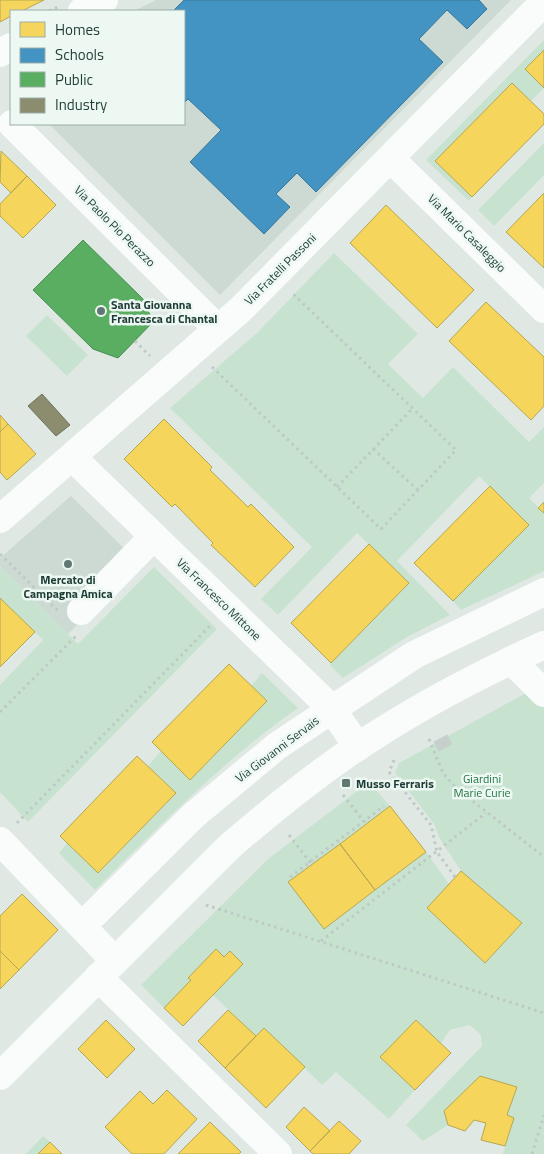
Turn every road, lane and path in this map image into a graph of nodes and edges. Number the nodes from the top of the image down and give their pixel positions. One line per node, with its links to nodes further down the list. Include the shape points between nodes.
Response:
1 (104, 0): 3 (street)
2 (544, 2): 7 (street, Via Fratelli Passoni)
3 (84, 10)
4 (0, 112): 5 (street, Via Paolo Pio Perazzo)
5 (10, 122)
6 (13, 125): 10 (street, Via Paolo Pio Perazzo)
7 (390, 158): 8 (street, Via Fratelli Passoni); 9 (street, Via Mario Casaleggio)
8 (274, 276): 10 (street, Via Fratelli Passoni); 12 (path)
9 (544, 309)
10 (218, 329): 11 (street, Via Fratelli Passoni)
11 (194, 349): 14 (street, Via Fratelli Passoni); 15 (path)
12 (413, 408): 13 (path); 16 (path, via 456,450)
13 (373, 449): 15 (path); 16 (path)
14 (72, 457): 17 (street, Via Fratelli Passoni); 18 (street, Via Francesco Mittone)
15 (337, 487): 16 (path, via 381,529)
16 (418, 490)
17 (1, 516)
18 (154, 536): 21 (street, Via Francesco Mittone); 22 (street)
19 (0, 554): 22 (path)
20 (544, 592): 26 (street, Via Giovanni Servais, via 414,654)
21 (228, 607): 26 (street, Via Francesco Mittone); 34 (path)
22 (70, 612)
23 (544, 645): 24 (street)
24 (511, 660): 25 (street); 28 (street, via 467,681)
25 (544, 693)
26 (331, 708): 28 (street, Via Francesco Mittone); 42 (street, Via Giovanni Servais, via 277,746 194,815)
27 (429, 739): 32 (path, via 443,773)
28 (358, 747): 41 (street, via 268,814)
29 (394, 760): 36 (path, via 389,772 430,825)
30 (343, 795): 33 (path)
31 (384, 806): 33 (path)
32 (486, 814): 36 (path); 37 (path)
33 (365, 823): 38 (path)
34 (7, 834): 42 (street)
35 (289, 835): 38 (path)
36 (437, 852): 40 (path); 43 (path)
37 (544, 856)
38 (311, 864): 39 (path)
39 (290, 877)
40 (455, 877)
41 (179, 896): 43 (path); 44 (street)
42 (82, 926): 44 (street)
43 (321, 941): 45 (path)
44 (107, 969): 46 (street); 48 (street)
45 (544, 1012)
46 (0, 1076)
47 (544, 1115): 49 (path)
48 (278, 1154)
49 (532, 1154)

